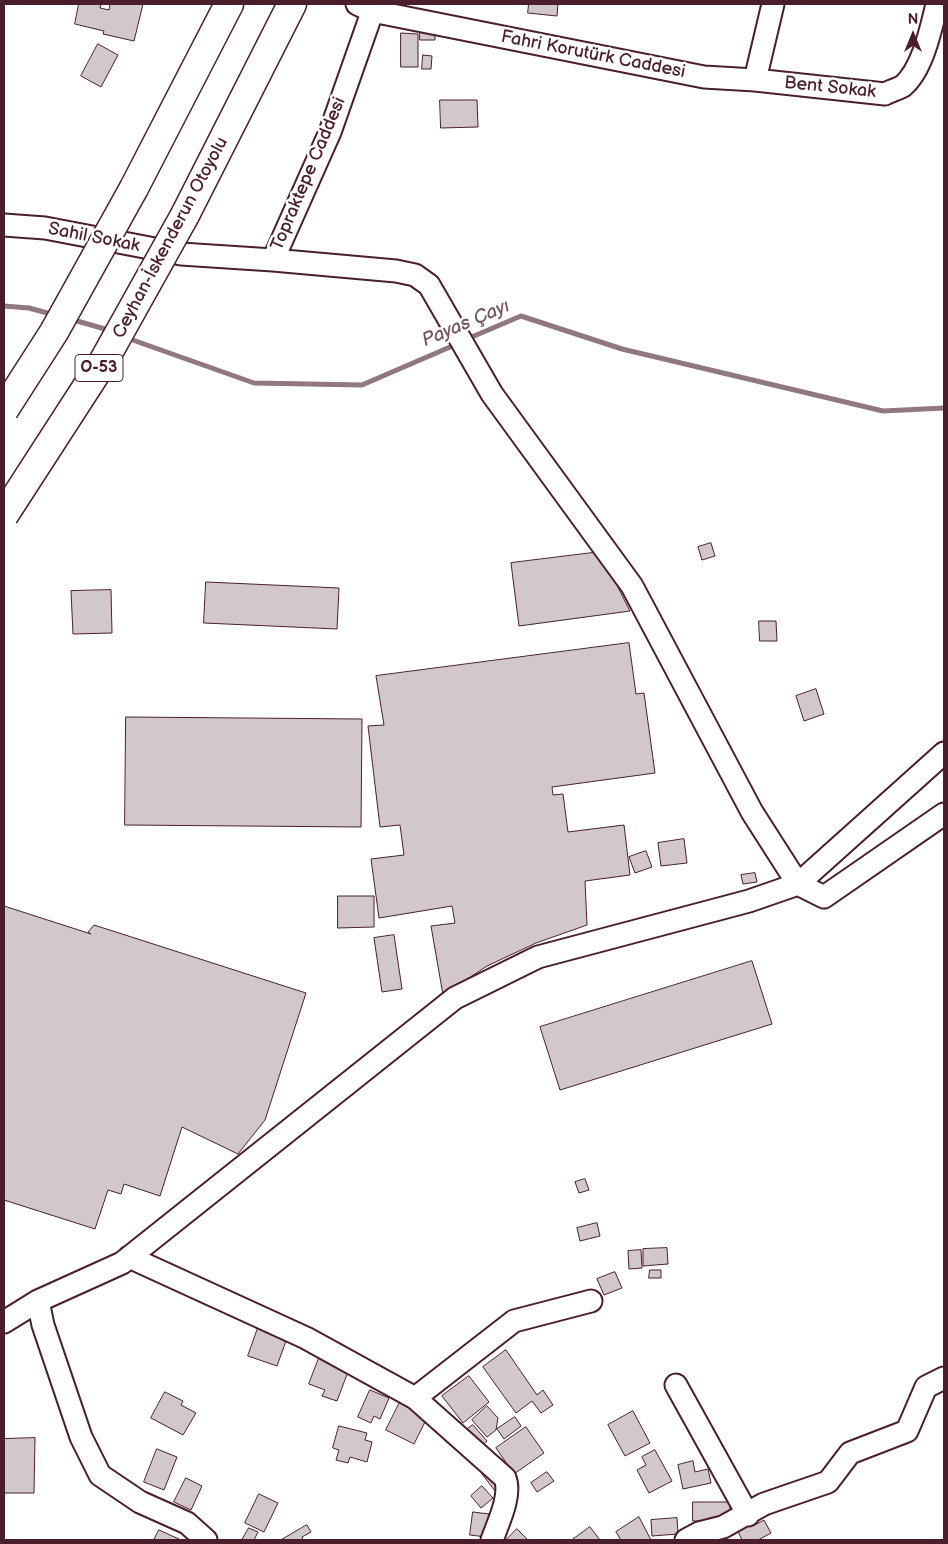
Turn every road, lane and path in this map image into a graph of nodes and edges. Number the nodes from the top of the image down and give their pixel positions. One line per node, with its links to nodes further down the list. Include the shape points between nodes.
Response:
1 (229, 4): 9 (highway, bridge, via 134,188 54,332)
2 (773, 4): 6 (street)
3 (937, 4): 6 (street, Bent Sokak, via 918,64 903,86 885,94)
4 (368, 6): 6 (street, Fahri Korutürk Caddesi, via 704,76); 8 (street, Topraktepe Caddesi, via 330,132)
5 (288, 12): 10 (highway, Ceyhan-İskenderun Otoyolu / O-53, bridge, via 185,215 104,362)
6 (755, 80)
7 (4, 225): 8 (street, Sahil Sokak, via 44,228 181,254)
8 (273, 260): 13 (street, Sahil Sokak, via 415,275 429,285 492,394 632,586 752,812)
9 (4, 410)
10 (4, 515)
11 (944, 753): 13 (street)
12 (944, 814): 13 (street, via 824,897)
13 (798, 884): 14 (street, via 749,901 538,957 455,998)
14 (129, 1257): 15 (street); 20 (street, via 306,1338)
15 (38, 1301): 17 (street); 22 (street, via 81,1437 100,1475 140,1502 187,1523)
16 (591, 1301): 20 (street, via 514,1320)
17 (4, 1322)
18 (944, 1378): 21 (street, via 926,1388 907,1431 850,1453 828,1482 764,1504)
19 (676, 1385): 21 (street)
20 (415, 1398): 23 (street, via 505,1478 505,1499)
21 (748, 1515): 24 (street)
22 (206, 1540)
23 (492, 1540)
24 (686, 1540)

